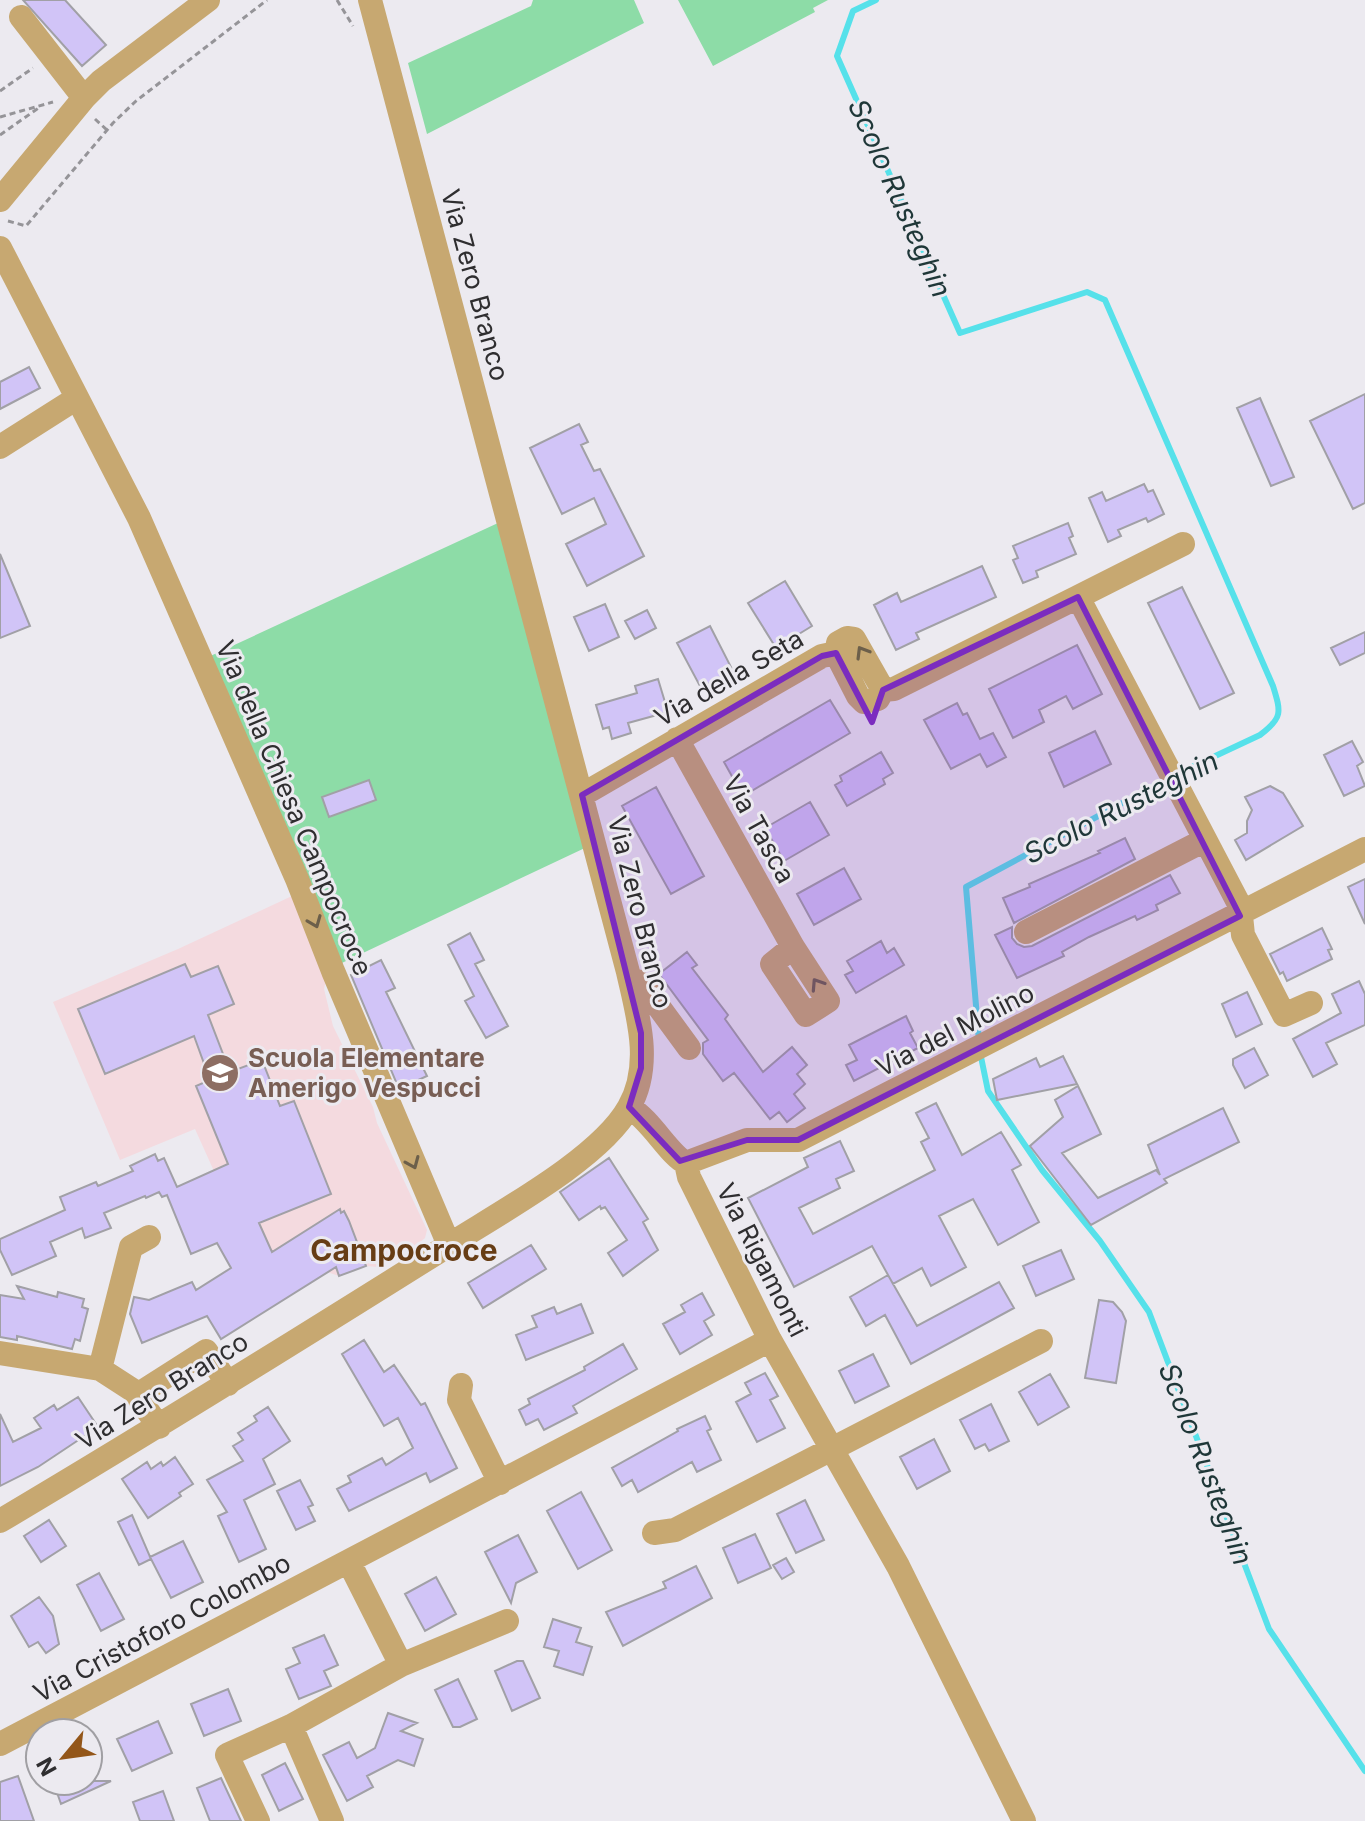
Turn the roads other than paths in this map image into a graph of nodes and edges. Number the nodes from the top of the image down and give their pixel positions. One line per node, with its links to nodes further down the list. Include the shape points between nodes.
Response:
1 (208, 0): 4 (street, via 118,66)
2 (370, 0): 12 (street, Via Zero Branco)
3 (21, 17): 4 (street)
4 (84, 98): 5 (street)
5 (0, 200)
6 (0, 248): 7 (street, Via della Chiesa Campocroce)
7 (77, 398): 8 (street); 24 (street, Via della Chiesa Campocroce, one-way to 24, via 139,518)
8 (0, 447)
9 (1183, 544): 10 (street)
10 (1078, 597): 11 (street, Via della Seta, via 894,689 883,690 854,639 847,638 838,643 836,653 822,656); 13 (street)
11 (677, 739): 12 (street, Via della Seta); 17 (street, Via Tasca)
12 (582, 795): 18 (street, Via Zero Branco)
13 (1205, 840): 15 (street, via 1240,906); 16 (street)
14 (1365, 849): 15 (street, Via del Molino)
15 (1240, 916): 19 (street, via 1243,935 1284,1015); 22 (street, Via del Molino, via 798,1140 747,1140)
16 (1026, 932)
17 (793, 947)
18 (630, 981): 20 (street, via 645,988); 21 (street, Via Zero Branco, via 642,1051)
19 (1311, 1003)
20 (689, 1048)
21 (629, 1107): 22 (street, Via Rigamonti); 24 (street, Via Zero Branco, via 586,1155)
22 (686, 1163): 25 (street, Via Rigamonti)
23 (149, 1237): 28 (street, via 131,1247)
24 (449, 1245): 29 (street, Via Zero Branco)
25 (770, 1340): 33 (street, Via Rigamonti); 34 (street, Via Cristoforo Colombo)
26 (1041, 1341): 33 (street)
27 (0, 1353): 28 (street)
28 (100, 1369): 31 (street)
29 (228, 1384): 31 (street, via 206,1351); 32 (street, Via Zero Branco)
30 (461, 1385): 34 (street, via 459,1400)
31 (137, 1395): 32 (street)
32 (159, 1427): 35 (street, Via Zero Branco)
33 (832, 1452): 36 (street, via 675,1530); 44 (street, Via Rigamonti, via 898,1566)
34 (500, 1483): 37 (street, Via Cristoforo Colombo)
35 (0, 1521)
36 (654, 1533)
37 (349, 1562): 39 (street); 41 (street, Via Cristoforo Colombo)
38 (507, 1621): 39 (street)
39 (401, 1665): 40 (street)
40 (291, 1726): 42 (street, via 227,1755); 43 (street)
41 (0, 1744)
42 (258, 1821)
43 (332, 1821)
44 (1024, 1821)

